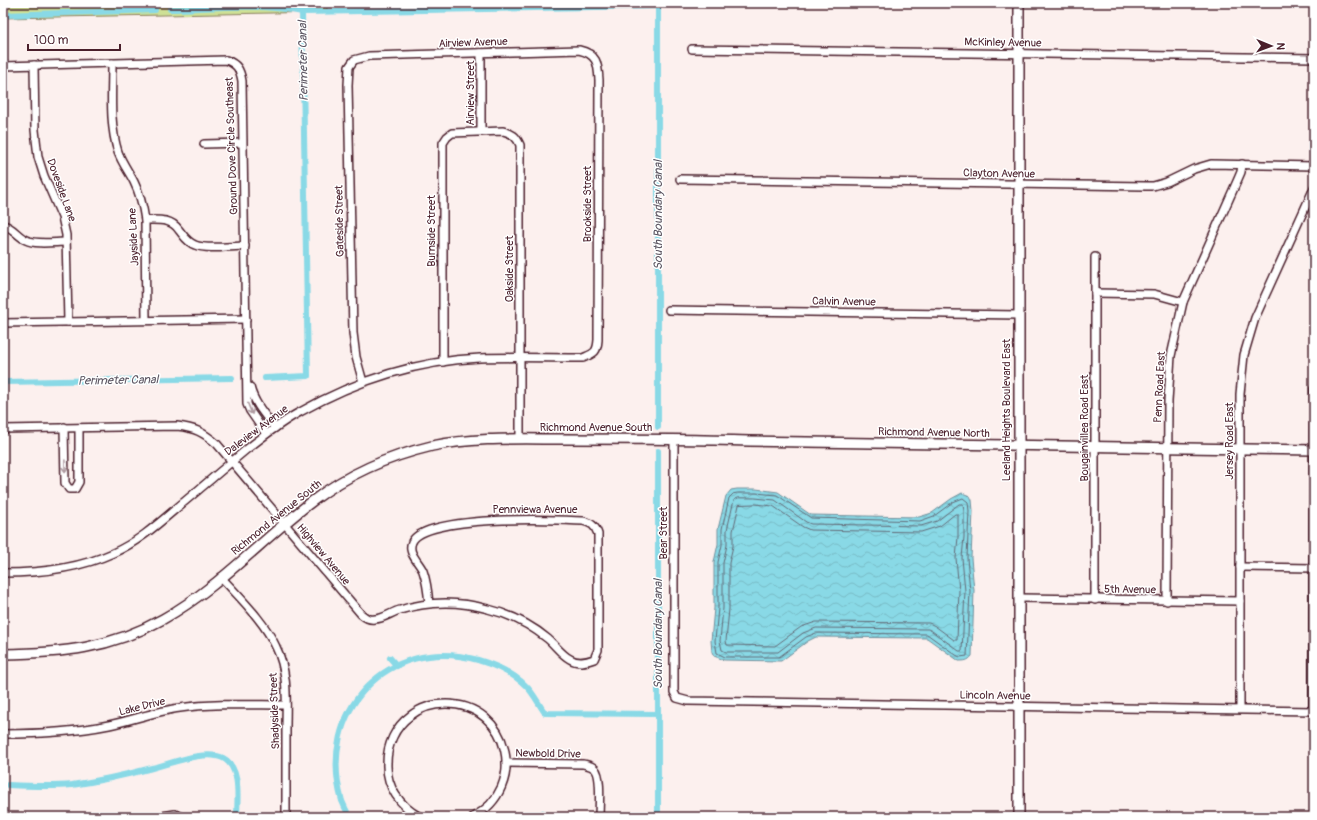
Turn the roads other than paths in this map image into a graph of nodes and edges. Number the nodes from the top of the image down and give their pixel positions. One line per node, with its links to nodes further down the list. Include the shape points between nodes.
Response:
1 (1018, 3): 5 (street, Leeland Heights Boulevard East)
2 (692, 49): 5 (street, McKinley Avenue)
3 (481, 53): 4 (street, Airview Avenue, via 579,50); 7 (street, Airview Avenue, via 369,56); 11 (street, Airview Street)
4 (592, 54): 32 (street, Brookside Street, via 598,65 598,340)
5 (1018, 54): 6 (street, McKinley Avenue); 17 (street, Leeland Heights Boulevard East)
6 (1314, 58)
7 (354, 60): 36 (street, Gateside Street, via 349,67 348,85 353,325 355,352)
8 (112, 63): 9 (street, Ground Dove Circle Southeast); 12 (street, Ground Dove Circle Southeast, via 226,60 233,62 238,67 242,80); 19 (street, Jayside Lane, via 115,142 141,199)
9 (34, 65): 10 (street, Ground Dove Circle Southeast); 21 (street, Doveside Lane, via 38,157 65,226)
10 (3, 66)
11 (481, 132): 33 (street, Oakside Street, via 511,133 520,145); 34 (street, Burnside Street, via 452,133 443,143)
12 (242, 143): 13 (street); 22 (street, Ground Dove Circle Southeast)
13 (204, 144)
14 (1242, 164): 15 (street, Clayton Avenue); 17 (street, Clayton Avenue, via 1202,166 1153,186); 25 (street, Penn Road East, via 1238,179)
15 (1314, 166)
16 (680, 179): 17 (street, Clayton Avenue)
17 (1018, 184): 27 (street, Leeland Heights Boulevard East)
18 (1314, 188): 48 (street, Jersey Road East, via 1262,300 1247,341 1240,394)
19 (145, 220): 22 (street, via 165,220 174,224 189,243 196,246); 29 (street, Jayside Lane)
20 (3, 225): 21 (street, via 34,243)
21 (66, 242): 30 (street, Doveside Lane)
22 (245, 246): 28 (street, Ground Dove Circle Southeast)
23 (1095, 257): 24 (street, Bougainvillea Road East)
24 (1095, 293): 25 (street, via 1145,293); 46 (street, Bougainvillea Road East)
25 (1183, 302): 47 (street, Penn Road East, via 1170,356)
26 (669, 310): 27 (street, Calvin Avenue)
27 (1018, 315): 45 (street, Leeland Heights Boulevard East)
28 (246, 319): 29 (street); 35 (street, Ground Dove Circle Southeast)
29 (146, 320): 30 (street)
30 (68, 322): 31 (street)
31 (3, 323)
32 (594, 354): 33 (street, Daleview Avenue, via 583,358)
33 (520, 358): 34 (street, Daleview Avenue, via 479,358); 43 (street, Oakside Street)
34 (443, 362): 36 (street, Daleview Avenue, via 402,370)
35 (248, 380): 41 (street, via 257,403); 42 (street, Ground Dove Circle Southeast, one-way to 42, via 250,411)
36 (363, 382): 41 (street, Daleview Avenue, via 337,392)
37 (1314, 389): 49 (street)
38 (3, 428): 39 (street, Highview Avenue)
39 (64, 428): 40 (street, Highview Avenue); 40 (street, one-way to 40, via 65,483 69,489 76,489 79,482)
40 (79, 428): 50 (street, Highview Avenue, via 178,426 193,429 208,436)
41 (275, 428): 42 (street, Daleview Avenue)
42 (266, 434): 50 (street, Daleview Avenue)
43 (520, 439): 44 (street, Richmond Avenue South); 51 (street, Richmond Avenue South, via 451,443 392,458 331,488)
44 (674, 440): 45 (street, Richmond Avenue North); 63 (street, Bear Street, via 674,692)
45 (1018, 444): 46 (street, Richmond Avenue North); 56 (street, Leeland Heights Boulevard East)
46 (1095, 447): 47 (street, Richmond Avenue North); 57 (street, Bougainvillea Road East)
47 (1168, 447): 48 (street, Richmond Avenue North); 58 (street, Penn Road East)
48 (1240, 449): 49 (street, Richmond Avenue North); 52 (street, Jersey Road East)
49 (1314, 450): 53 (street)
50 (232, 462): 51 (street, Highview Avenue); 54 (street, Daleview Avenue, via 141,538 114,553 85,564 58,570)
51 (284, 524): 55 (street, Richmond Avenue South); 60 (street, Highview Avenue, via 368,619)
52 (1240, 566): 53 (street); 59 (street, Jersey Road East)
53 (1313, 568): 67 (street)
54 (3, 573)
55 (221, 577): 61 (street, Richmond Avenue South, via 173,613 119,638 74,650); 64 (street, Shadyside Street, via 276,645 284,667)
56 (1019, 598): 57 (street, 5th Avenue); 65 (street, Leeland Heights Boulevard East)
57 (1095, 600): 58 (street, 5th Avenue)
58 (1167, 601): 59 (street, 5th Avenue)
59 (1240, 602): 66 (street, Jersey Road East)
60 (429, 604): 62 (street, Highview Avenue, via 460,603 496,610 540,633 570,659 588,662); 62 (street, Pennviewa Avenue, via 425,577 411,550 411,542 415,536 456,524 495,520 573,520 590,523 596,527 598,534 598,650)
61 (3, 654)
62 (594, 659)
63 (677, 698): 65 (street, Lincoln Avenue, via 688,701)
64 (286, 705): 68 (street, Lake Drive, via 194,706 81,730 44,734); 72 (street, Shadyside Street)
65 (1018, 706): 66 (street, Lincoln Avenue); 76 (street, Leeland Heights Boulevard East)
66 (1240, 709): 67 (street, Lincoln Avenue)
67 (1314, 711)
68 (3, 734)
69 (506, 763): 73 (street, via 503,745 495,728 475,710 444,704 423,708 414,713 402,723 393,736 387,766 390,783 398,799); 74 (street, via 504,782 498,794 485,809); 75 (street, Newbold Drive, via 589,765 595,769 598,777)
70 (156, 817): 71 (street, via 175,814)
71 (181, 817)
72 (286, 817)
73 (420, 817)
74 (473, 817)
75 (599, 817)
76 (1018, 817)

